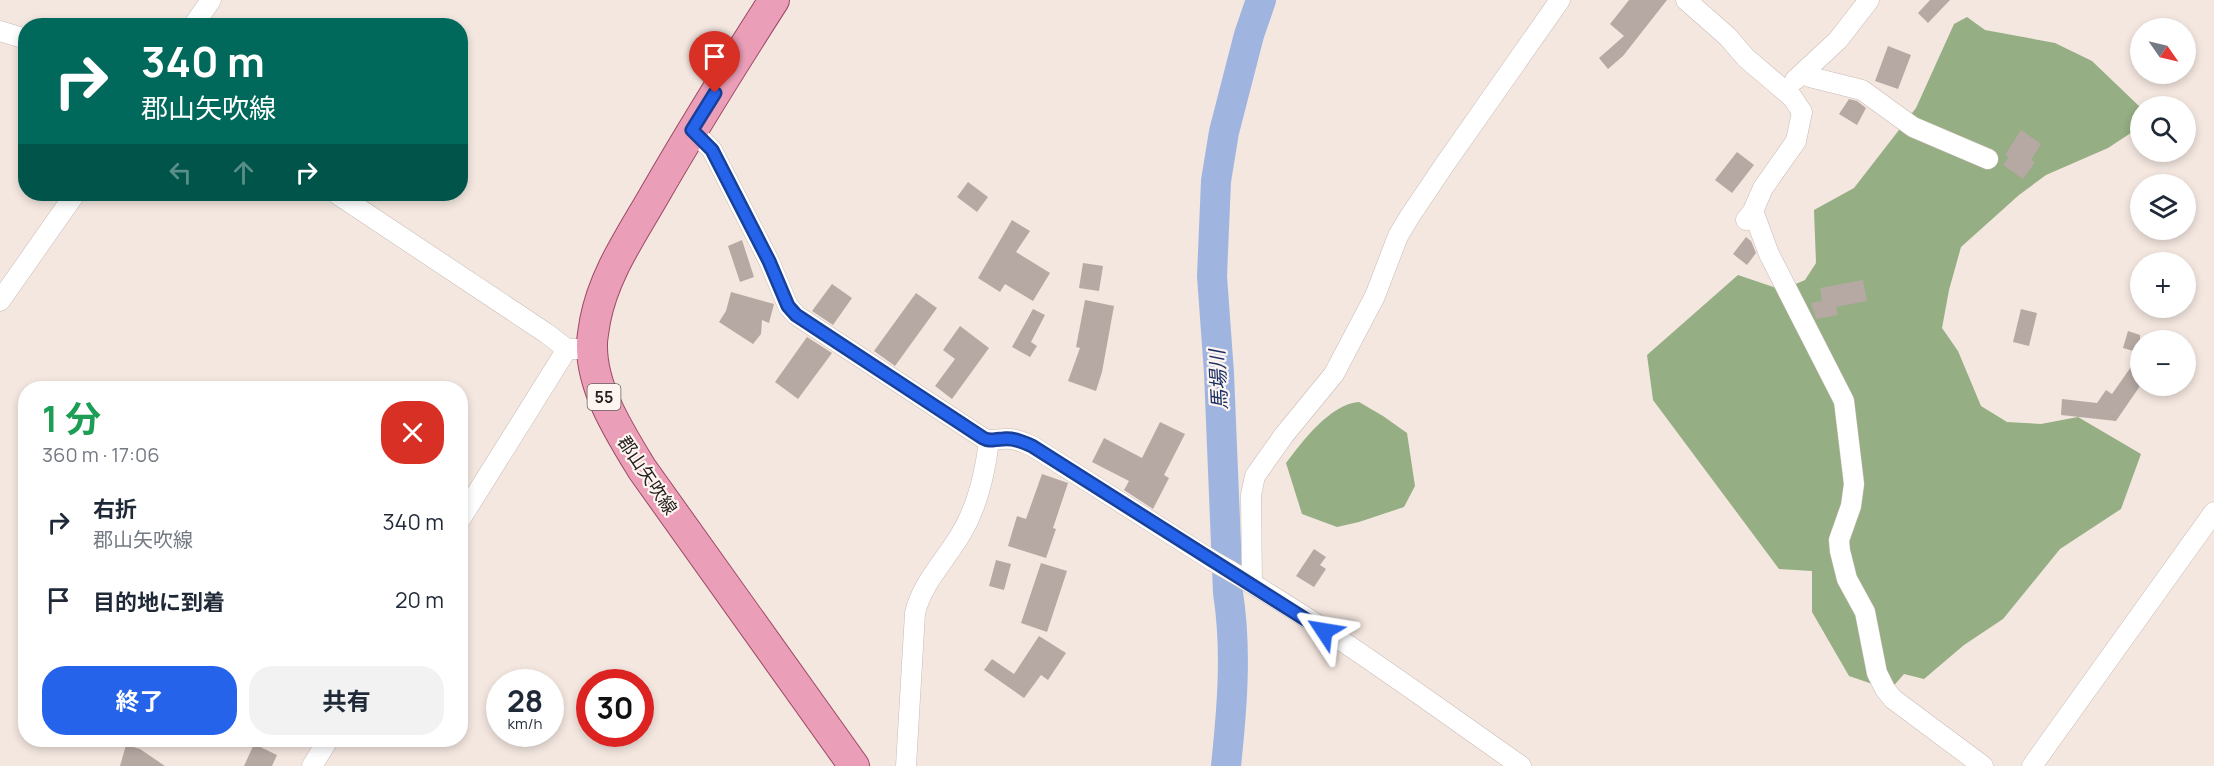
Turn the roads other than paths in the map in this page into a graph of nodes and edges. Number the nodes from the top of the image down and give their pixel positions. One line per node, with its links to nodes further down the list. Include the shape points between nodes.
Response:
1 (211, 0): 6 (street)
2 (774, 0): 11 (main road, 郡山矢吹線 / 55)
3 (1560, 0): 20 (street, via 1410,216 1375,296 1334,374 1255,476)
4 (1686, 0): 10 (street)
5 (1869, 0): 9 (street, via 1838,40)
6 (199, 18)
7 (0, 31): 8 (street)
8 (18, 37)
9 (1803, 73): 10 (street); 12 (street, via 1862,90 1912,127)
10 (1784, 90): 26 (street, via 1802,112 1796,141 1763,188 1749,216 1844,401 1854,484 1839,540 1847,579 1865,612 1877,674 1885,689)
11 (692, 130): 16 (main road, 郡山矢吹線 / 55, via 610,272 591,343); 17 (street, via 712,150 788,306 796,315)
12 (1988, 159)
13 (70, 201): 15 (street)
14 (348, 201): 16 (street, via 546,333)
15 (0, 301)
16 (580, 349): 18 (street); 23 (main road, 郡山矢吹線 / 55, via 594,367 609,411 642,469)
17 (989, 441): 20 (street, via 1018,440 1032,446); 24 (street, via 984,476 965,525 917,605)
18 (468, 509)
19 (2214, 512): 27 (street)
20 (1248, 581): 25 (street)
21 (324, 747): 22 (street)
22 (312, 766)
23 (854, 766)
24 (906, 766)
25 (1521, 766)
26 (1983, 766)
27 (2032, 766)

